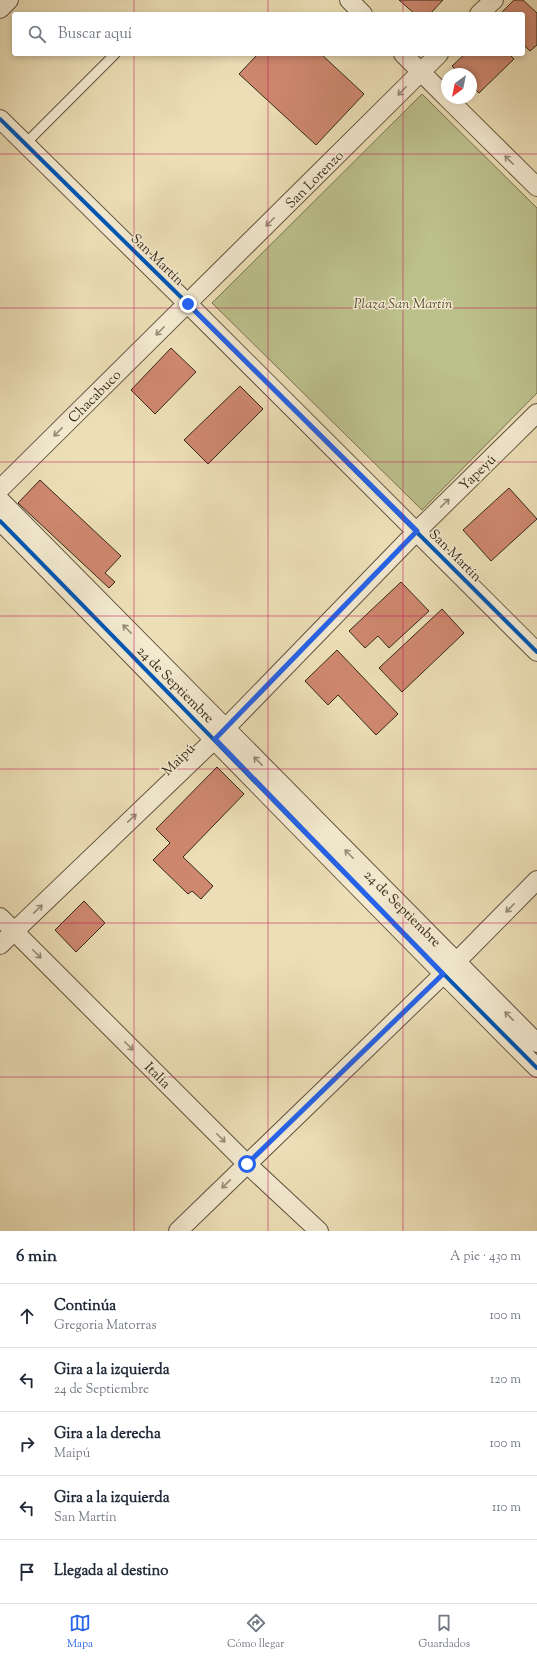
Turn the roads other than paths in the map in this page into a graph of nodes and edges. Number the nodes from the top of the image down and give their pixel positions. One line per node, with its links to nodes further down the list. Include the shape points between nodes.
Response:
1 (9, 0): 4 (street)
2 (349, 0): 5 (street)
3 (494, 0): 6 (street)
4 (0, 9)
5 (361, 12)
6 (481, 12)
7 (113, 56): 14 (lane)
8 (405, 56): 10 (street)
9 (437, 56): 10 (street, San Lorenzo)
10 (421, 72): 11 (street); 16 (street, San Lorenzo, one-way to 16)
11 (441, 92)
12 (453, 104): 15 (street, one-way to 12)
13 (0, 119): 14 (street, San Martín)
14 (25, 144): 16 (street, San Martín)
15 (537, 187)
16 (188, 304): 18 (street, Chacabuco, one-way to 18); 21 (street, San Martín)
17 (537, 413): 21 (street, Yapeyú, one-way to 17)
18 (0, 489)
19 (0, 500): 23 (street, 24 de Septiembre, one-way to 19)
20 (0, 521): 23 (street, 24 de Septiembre)
21 (417, 531): 22 (street, San Martín); 23 (street, Maipú)
22 (537, 652)
23 (220, 733): 26 (street, Maipú, one-way to 23); 28 (street, 24 de Septiembre)
24 (537, 880): 28 (street, one-way to 28)
25 (0, 917): 26 (street, Italia)
26 (14, 931): 27 (street, Maipú); 31 (street, Italia, one-way to 31)
27 (0, 945)
28 (450, 968): 29 (street, 24 de Septiembre, one-way to 28); 30 (street, 24 de Septiembre); 31 (street)
29 (537, 1043)
30 (537, 1068)
31 (247, 1164): 32 (street, one-way to 32); 33 (street, Italia)
32 (178, 1231)
33 (319, 1231)

